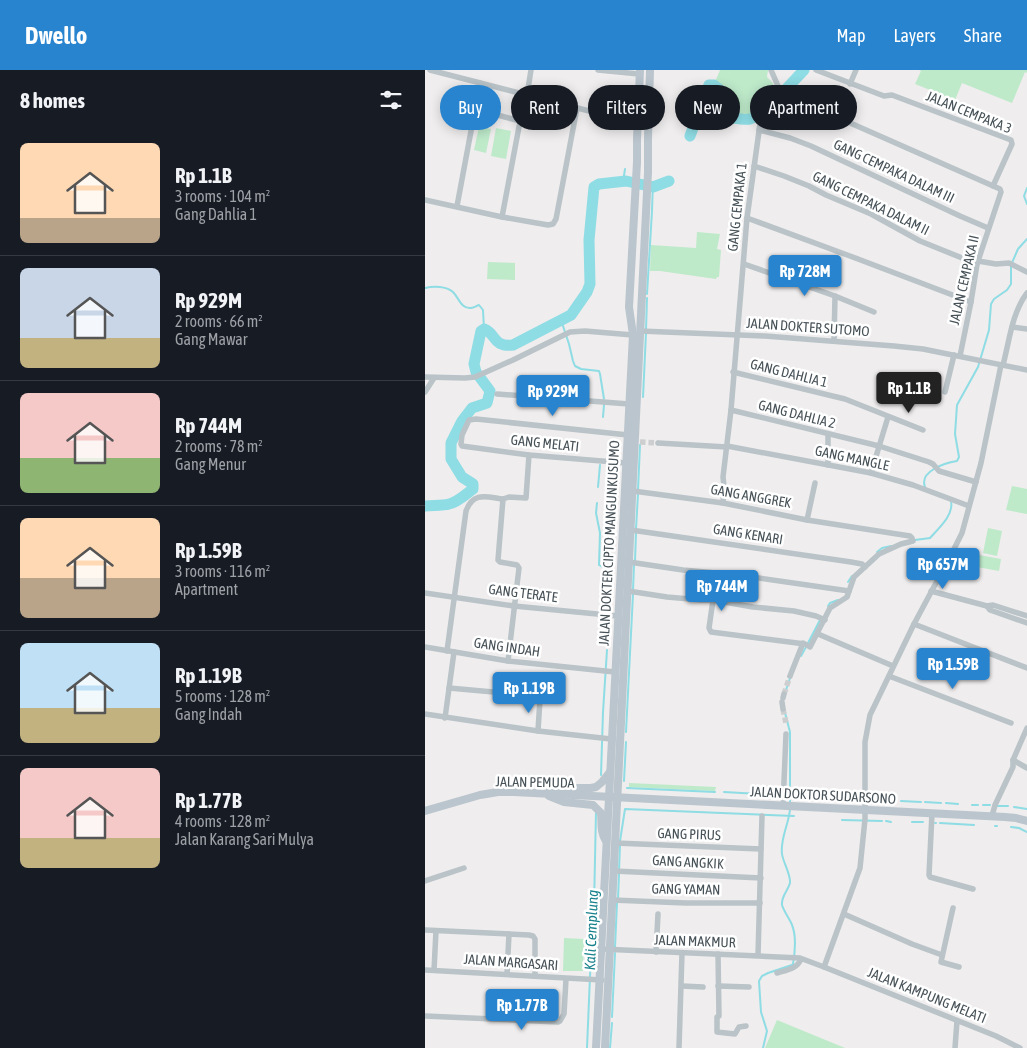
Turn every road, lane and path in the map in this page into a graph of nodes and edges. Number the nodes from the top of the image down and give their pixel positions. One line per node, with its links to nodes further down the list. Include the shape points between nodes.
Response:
1 (429, 70): 9 (street)
2 (531, 70): 11 (street)
3 (598, 70): 8 (street)
4 (650, 70): 13 (main road, JALAN DOKTER CIPTO MANGUNKUSUMO)
5 (771, 70): 14 (street)
6 (816, 70): 10 (street, JALAN CEMPAKA 3)
7 (856, 70): 10 (street)
8 (640, 72): 12 (main road, JALAN DOKTER CIPTO MANGUNKUSUMO)
9 (480, 83): 15 (street)
10 (850, 84): 26 (street, JALAN CEMPAKA 3, via 884,96 892,95 1011,140)
11 (528, 85)
12 (639, 85)
13 (649, 85)
14 (778, 85)
15 (511, 91)
16 (857, 126): 26 (street)
17 (471, 130): 28 (street)
18 (518, 130): 29 (street)
19 (573, 130): 29 (street, via 553,224)
20 (637, 130): 23 (main road, JALAN DOKTER CIPTO MANGUNKUSUMO)
21 (648, 130): 24 (main road, JALAN DOKTER CIPTO MANGUNKUSUMO)
22 (759, 130): 25 (street, GANG CEMPAKA 1); 31 (street, GANG CEMPAKA DALAM III, via 811,146)
23 (637, 139): 24 (main road); 41 (main road, JALAN DOKTER CIPTO MANGUNKUSUMO, via 629,307)
24 (648, 139): 41 (main road, JALAN DOKTER CIPTO MANGUNKUSUMO)
25 (754, 166): 30 (street, GANG CEMPAKA 1); 32 (street, GANG CEMPAKA DALAM II, via 809,186 871,214 919,241)
26 (993, 186): 31 (street, JALAN CEMPAKA II, via 1001,192)
27 (425, 200): 28 (street)
28 (457, 206): 29 (street)
29 (502, 217)
30 (747, 218): 33 (street, GANG CEMPAKA 1); 37 (street)
31 (989, 228): 32 (street, JALAN CEMPAKA II)
32 (978, 263): 34 (street, GANG CEMPAKA DALAM II, via 1012,265); 37 (street, JALAN CEMPAKA II)
33 (744, 264): 36 (street); 42 (street, GANG CEMPAKA 1)
34 (1027, 272)
35 (1027, 294): 39 (street)
36 (835, 296): 38 (street); 43 (street)
37 (971, 302): 44 (street, JALAN CEMPAKA II)
38 (874, 312)
39 (1012, 327): 40 (street); 45 (street)
40 (1027, 329)
41 (637, 333): 42 (street, JALAN DOKTER SUTOMO); 49 (street, JALAN DOKTER SUTOMO, via 570,332 475,377); 53 (main road, JALAN DOKTER CIPTO MANGUNKUSUMO); 66 (main road, JALAN DOKTER CIPTO MANGUNKUSUMO, via 637,442)
42 (737, 335): 43 (street, JALAN DOKTER SUTOMO); 47 (street, GANG CEMPAKA 1)
43 (834, 341): 44 (street, JALAN DOKTER SUTOMO, via 923,349)
44 (957, 356): 45 (street, JALAN DOKTER SUTOMO); 51 (street, JALAN CEMPAKA II)
45 (1002, 365): 46 (street); 67 (street)
46 (1027, 370)
47 (733, 372): 54 (street, GANG CEMPAKA 1); 55 (street, GANG DAHLIA 1, via 845,399)
48 (425, 377): 49 (street)
49 (434, 378): 50 (street)
50 (425, 392)
51 (945, 392)
52 (497, 394): 53 (street)
53 (629, 404): 57 (main road, JALAN DOKTER CIPTO MANGUNKUSUMO)
54 (731, 410): 58 (street, GANG DAHLIA 2); 60 (street)
55 (888, 417): 56 (street, GANG DAHLIA 1); 61 (street)
56 (923, 430)
57 (627, 435): 62 (street, GANG MELATI, via 476,419 469,420 462,435 462,446); 63 (main road, JALAN DOKTER CIPTO MANGUNKUSUMO)
58 (828, 435): 61 (street, GANG DAHLIA 2); 64 (street)
59 (659, 443): 60 (street, GANG MANGLE)
60 (727, 446): 64 (street, GANG MANGLE); 71 (street)
61 (879, 446): 65 (street); 67 (street, GANG DAHLIA 2, via 933,464 939,471)
62 (529, 455): 63 (street, GANG MELATI); 70 (street, via 526,498)
63 (626, 463): 66 (main road, JALAN DOKTER CIPTO MANGUNKUSUMO)
64 (828, 465): 65 (street, GANG MANGLE)
65 (871, 473): 72 (street, GANG MANGLE)
66 (629, 481): 69 (main road, JALAN DOKTER CIPTO MANGUNKUSUMO); 85 (main road, JALAN DOKTER CIPTO MANGUNKUSUMO)
67 (976, 482): 72 (street)
68 (815, 483): 73 (street)
69 (633, 491): 71 (street, GANG ANGGREK); 74 (main road, JALAN DOKTER CIPTO MANGUNKUSUMO)
70 (503, 499): 81 (street, via 478,497 468,504); 83 (street, via 498,560 519,566)
71 (723, 503): 73 (street, GANG ANGGREK)
72 (969, 506): 79 (street, via 962,533)
73 (807, 520): 76 (street, GANG ANGGREK, via 910,536 913,540 879,554)
74 (631, 530): 75 (main road, JALAN DOKTER CIPTO MANGUNKUSUMO); 76 (street, GANG KENARI)
75 (629, 562): 77 (main road, JALAN DOKTER CIPTO MANGUNKUSUMO); 78 (street)
76 (864, 566): 78 (street, via 853,579)
77 (627, 591): 82 (street); 113 (main road, JALAN DOKTER CIPTO MANGUNKUSUMO)
78 (849, 591): 87 (street, via 847,597 830,608)
79 (931, 591): 84 (street); 89 (street)
80 (425, 593): 81 (street, GANG TERATE)
81 (454, 597): 83 (street, GANG TERATE); 93 (street)
82 (713, 600): 87 (street, via 794,611); 91 (street, via 711,632)
83 (514, 606): 85 (street, GANG TERATE); 94 (street)
84 (987, 606): 86 (street); 88 (street, via 990,610)
85 (612, 615): 97 (main road, JALAN DOKTER CIPTO MANGUNKUSUMO)
86 (1027, 616)
87 (823, 619): 90 (street)
88 (1027, 623)
89 (914, 624): 95 (street); 96 (street)
90 (818, 634): 91 (street, via 810,646); 95 (street)
91 (806, 644): 98 (street)
92 (425, 647): 93 (street, GANG INDAH)
93 (450, 652): 94 (street, GANG INDAH); 100 (street)
94 (508, 661): 97 (street, GANG INDAH)
95 (893, 666): 99 (street)
96 (1027, 668)
97 (610, 672): 107 (main road, JALAN DOKTER CIPTO MANGUNKUSUMO)
98 (791, 676)
99 (889, 676): 103 (street); 115 (street, via 870,715 867,729)
100 (449, 688): 102 (street); 105 (street, via 538,696)
101 (425, 714): 102 (street)
102 (445, 718): 105 (street)
103 (1011, 724)
104 (1027, 728): 108 (street)
105 (538, 731): 107 (street)
106 (786, 734): 114 (street)
107 (609, 739): 110 (main road, JALAN DOKTER CIPTO MANGUNKUSUMO)
108 (1013, 760): 109 (street); 119 (street)
109 (1027, 768)
110 (608, 774): 111 (main road, via 600,784 591,788 561,788); 112 (main road, JALAN DOKTER CIPTO MANGUNKUSUMO)
111 (545, 794): 112 (main road, JALAN PEMUDA); 116 (main road, JALAN PEMUDA, via 498,792); 121 (main road, via 564,802 593,805 601,812 601,831)
112 (608, 797): 113 (main road, JALAN PEMUDA); 121 (main road, JALAN DOKTER CIPTO MANGUNKUSUMO)
113 (617, 798): 117 (main road, JALAN DOKTOR SUDARSONO); 121 (main road, JALAN DOKTER CIPTO MANGUNKUSUMO)
114 (783, 806): 115 (main road, JALAN DOKTOR SUDARSONO); 117 (main road, JALAN DOKTOR SUDARSONO)
115 (865, 810): 118 (main road, JALAN DOKTOR SUDARSONO); 132 (street, via 859,869)
116 (425, 811)
117 (762, 812): 122 (street)
118 (932, 813): 119 (main road, JALAN DOKTOR SUDARSONO); 127 (street, via 930,877)
119 (992, 816): 120 (main road, JALAN DOKTOR SUDARSONO)
120 (1027, 821)
121 (611, 843): 122 (street, GANG PIRUS); 124 (main road, JALAN DOKTER CIPTO MANGUNKUSUMO); 136 (main road, JALAN DOKTER CIPTO MANGUNKUSUMO)
122 (761, 849): 125 (street)
123 (464, 868): 126 (street)
124 (614, 870): 125 (street, GANG ANGKIK); 128 (main road, JALAN DOKTER CIPTO MANGUNKUSUMO)
125 (761, 878): 129 (street)
126 (425, 880)
127 (973, 889)
128 (612, 900): 129 (street, GANG YAMAN); 137 (main road, JALAN DOKTER CIPTO MANGUNKUSUMO)
129 (760, 903): 142 (street)
130 (953, 908): 141 (street)
131 (658, 914): 138 (street)
132 (844, 914): 141 (street); 145 (street)
133 (425, 930): 134 (street)
134 (436, 930): 135 (street); 148 (street)
135 (509, 934): 150 (street); 151 (street, via 529,935 535,939)
136 (601, 950): 137 (street, JALAN MAKMUR); 153 (main road, JALAN DOKTER CIPTO MANGUNKUSUMO)
137 (610, 950): 138 (street, JALAN MAKMUR); 154 (main road, JALAN DOKTER CIPTO MANGUNKUSUMO)
138 (656, 952): 139 (street, JALAN MAKMUR)
139 (682, 953): 140 (street, JALAN MAKMUR); 155 (street)
140 (718, 954): 142 (street, JALAN MAKMUR); 157 (street)
141 (943, 955): 146 (street, via 941,962)
142 (758, 956): 143 (street, JALAN MAKMUR)
143 (789, 957): 144 (street, JALAN KAMPUNG MELATI)
144 (800, 958): 145 (street, JALAN KAMPUNG MELATI); 149 (street, via 793,968)
145 (824, 967): 160 (street, JALAN KAMPUNG MELATI)
146 (959, 967)
147 (425, 970): 148 (street, JALAN MARGASARI)
148 (434, 970): 150 (street, JALAN MARGASARI)
149 (777, 973)
150 (507, 974): 151 (street, JALAN MARGASARI)
151 (535, 976): 152 (street, JALAN MARGASARI)
152 (566, 979): 153 (street, JALAN MARGASARI); 159 (street, via 564,1014 558,1022)
153 (598, 980): 154 (street, JALAN MARGASARI); 162 (main road, JALAN DOKTER CIPTO MANGUNKUSUMO)
154 (608, 980): 163 (main road, JALAN DOKTER CIPTO MANGUNKUSUMO)
155 (682, 986): 156 (street); 164 (street)
156 (703, 986)
157 (718, 986): 158 (street); 161 (street, via 717,1032 735,1034 739,1027)
158 (749, 987)
159 (425, 1016)
160 (957, 1021): 165 (street); 166 (street, JALAN KAMPUNG MELATI)
161 (746, 1026)
162 (596, 1048)
163 (605, 1048)
164 (679, 1048)
165 (955, 1048)
166 (1020, 1048)

